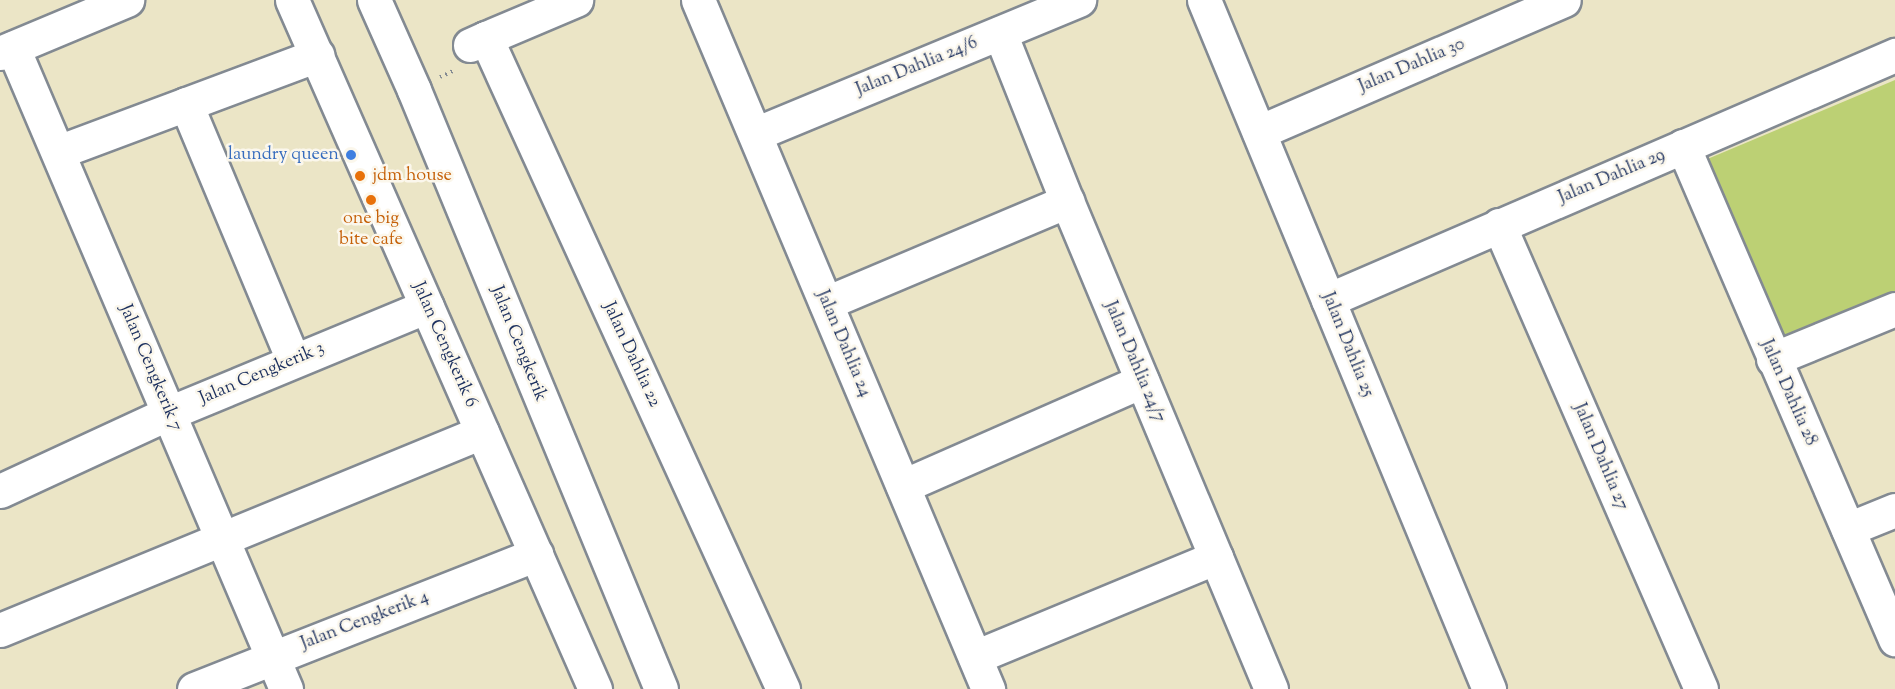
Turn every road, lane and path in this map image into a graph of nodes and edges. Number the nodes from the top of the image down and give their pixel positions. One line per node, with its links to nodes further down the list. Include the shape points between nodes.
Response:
1 (127, 0): 10 (street)
2 (292, 0): 11 (street, Jalan Cengkerik 6)
3 (374, 0): 43 (street, Jalan Cengkerik)
4 (576, 0): 44 (street, Jalan Dahlia 22, via 478,41)
5 (698, 0): 15 (street, Jalan Dahlia 24)
6 (1079, 0): 9 (street, Jalan Dahlia 24/6)
7 (1204, 0): 14 (street, Jalan Dahlia 25)
8 (1564, 0): 14 (street, Jalan Dahlia 30)
9 (1000, 33): 15 (street, Jalan Dahlia 24/6); 18 (street, Jalan Dahlia 24/7)
10 (6, 50): 17 (street, Jalan Cengkerik 7)
11 (317, 55): 13 (street); 22 (street, Jalan Cengkerik 6)
12 (1895, 55): 16 (street, Jalan Dahlia 29)
13 (186, 104): 17 (street); 25 (street)
14 (1259, 132): 20 (street, Jalan Dahlia 25)
15 (755, 134): 21 (street, Jalan Dahlia 24)
16 (1683, 146): 19 (street, Jalan Dahlia 29); 24 (street, Jalan Dahlia 28)
17 (57, 152): 27 (street, Jalan Cengkerik 7)
18 (1067, 201): 21 (street); 26 (street, Jalan Dahlia 24/7)
19 (1500, 225): 20 (street, Jalan Dahlia 29); 48 (street, Jalan Dahlia 27)
20 (1328, 300): 47 (street, Jalan Dahlia 25)
21 (826, 303): 29 (street, Jalan Dahlia 24)
22 (427, 306): 25 (street, Jalan Cengkerik 3); 28 (street, Jalan Cengkerik 6)
23 (1895, 309): 24 (street)
24 (1773, 359): 32 (street, Jalan Dahlia 28)
25 (293, 360): 27 (street, Jalan Cengkerik 3)
26 (1142, 381): 29 (street); 35 (street, Jalan Dahlia 24/7)
27 (169, 413): 30 (street, Jalan Cengkerik 3); 33 (street, Jalan Cengkerik 7)
28 (482, 432): 33 (street); 34 (street, Jalan Cengkerik 6)
29 (903, 486): 39 (street, Jalan Dahlia 24)
30 (0, 491)
31 (1895, 510): 32 (street)
32 (1848, 529): 37 (street, Jalan Dahlia 28)
33 (222, 538): 36 (street); 38 (street, Jalan Cengkerik 7)
34 (536, 554): 38 (street, Jalan Cengkerik 4); 40 (street, Jalan Cengkerik 6)
35 (1216, 557): 39 (street); 46 (street, Jalan Dahlia 24/7)
36 (0, 630)
37 (1895, 639)
38 (273, 656): 41 (street, Jalan Cengkerik 4); 42 (street, Jalan Cengkerik 7)
39 (975, 657): 45 (street, Jalan Dahlia 24)
40 (591, 688)
41 (194, 689)
42 (286, 689)
43 (660, 689)
44 (783, 689)
45 (988, 689)
46 (1271, 689)
47 (1489, 689)
48 (1701, 689)

